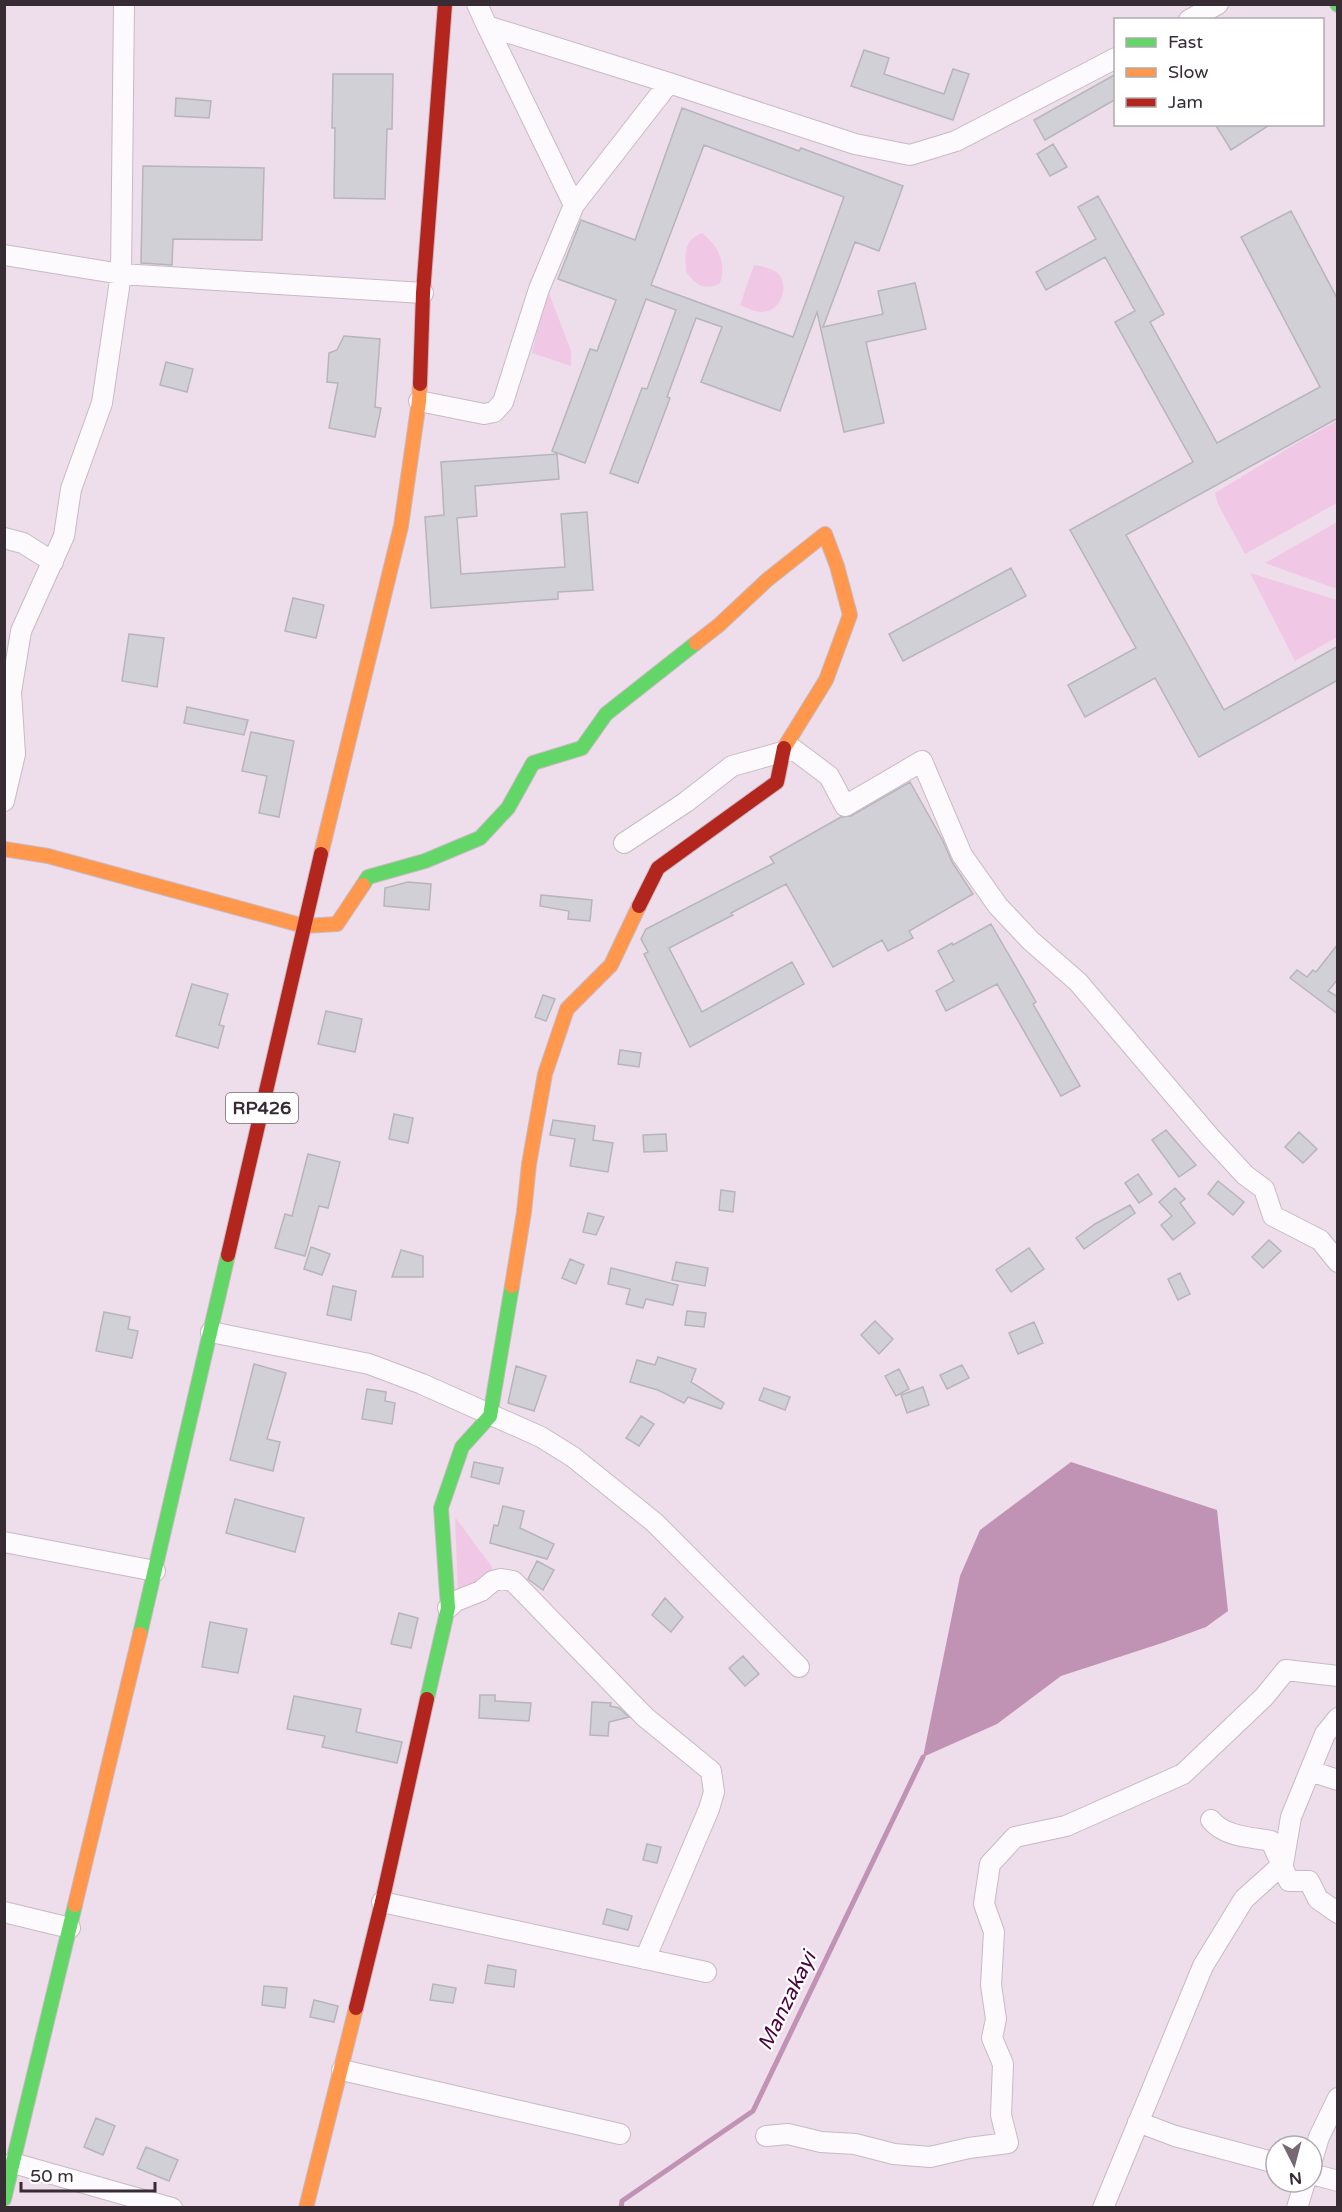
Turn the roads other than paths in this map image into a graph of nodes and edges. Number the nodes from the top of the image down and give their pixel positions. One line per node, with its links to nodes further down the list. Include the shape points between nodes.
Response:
1 (124, 4): 11 (street)
2 (445, 4): 12 (street, RP426)
3 (477, 4): 6 (street)
4 (1218, 4): 5 (street)
5 (1193, 18)
6 (487, 26): 8 (street); 9 (street)
7 (1114, 59): 8 (street, via 956,141 910,155 855,144)
8 (669, 83): 9 (street)
9 (574, 205): 13 (street, via 539,289 503,402 494,412 484,414)
10 (4, 255): 11 (street)
11 (121, 274): 12 (street); 15 (street, via 102,403 71,489 64,536)
12 (423, 293): 13 (street, RP426)
13 (420, 401): 20 (street, RP426, via 401,526)
14 (4, 538): 15 (street, via 23,543)
15 (52, 562): 17 (street, via 21,631 11,692 15,754)
16 (782, 752): 18 (street, via 732,766); 20 (street, via 826,680 850,615 825,534 606,714 582,748 533,763 508,808 480,838 425,861 368,877 337,924); 21 (street, via 793,749 829,776 845,806 921,761 962,855 998,906 1078,982 1216,1144 1264,1189 1273,1216 1320,1240); 23 (street, via 777,782 658,868 611,964 567,1009 545,1074)
17 (4, 801)
18 (624, 843)
19 (4, 849): 20 (street, via 48,856)
20 (304, 926): 22 (street, RP426)
21 (1338, 1262)
22 (211, 1332): 23 (street, via 369,1364); 25 (street, RP426)
23 (490, 1416): 26 (street, via 462,1447 441,1508); 27 (street, via 541,1437 573,1457 654,1522)
24 (4, 1542): 25 (street)
25 (155, 1571): 37 (street, RP426)
26 (448, 1608): 34 (street); 38 (street, via 493,1581 513,1581 645,1717 711,1771 714,1792 709,1809)
27 (799, 1667)
28 (1338, 1676): 45 (street, via 1286,1670 1264,1698 1183,1774 1066,1826 1015,1837 990,1864 984,1904 994,1932 991,1985 996,2019 992,2038 1003,2064 1001,2115 1008,2143 930,2157 788,2134)
29 (1338, 1718): 30 (street, via 1325,1734)
30 (1310, 1771): 31 (street); 33 (street, via 1291,1817)
31 (1338, 1780)
32 (1211, 1820): 33 (street, via 1227,1832 1270,1841)
33 (1283, 1864): 36 (street, via 1289,1881 1309,1881 1318,1899); 42 (street, via 1244,1899 1203,1966)
34 (382, 1902): 38 (street); 40 (street)
35 (4, 1912): 37 (street)
36 (1338, 1913)
37 (70, 1928): 47 (street, RP426)
38 (645, 1959): 39 (street)
39 (706, 1972)
40 (342, 2070): 43 (street); 50 (street)
41 (1338, 2098): 44 (street)
42 (1138, 2122): 46 (street); 51 (street)
43 (620, 2134)
44 (1320, 2134)
45 (766, 2136)
46 (1264, 2160)
47 (13, 2163): 48 (street, RP426); 49 (street)
48 (4, 2199)
49 (172, 2208)
50 (306, 2208)
51 (1102, 2208)

